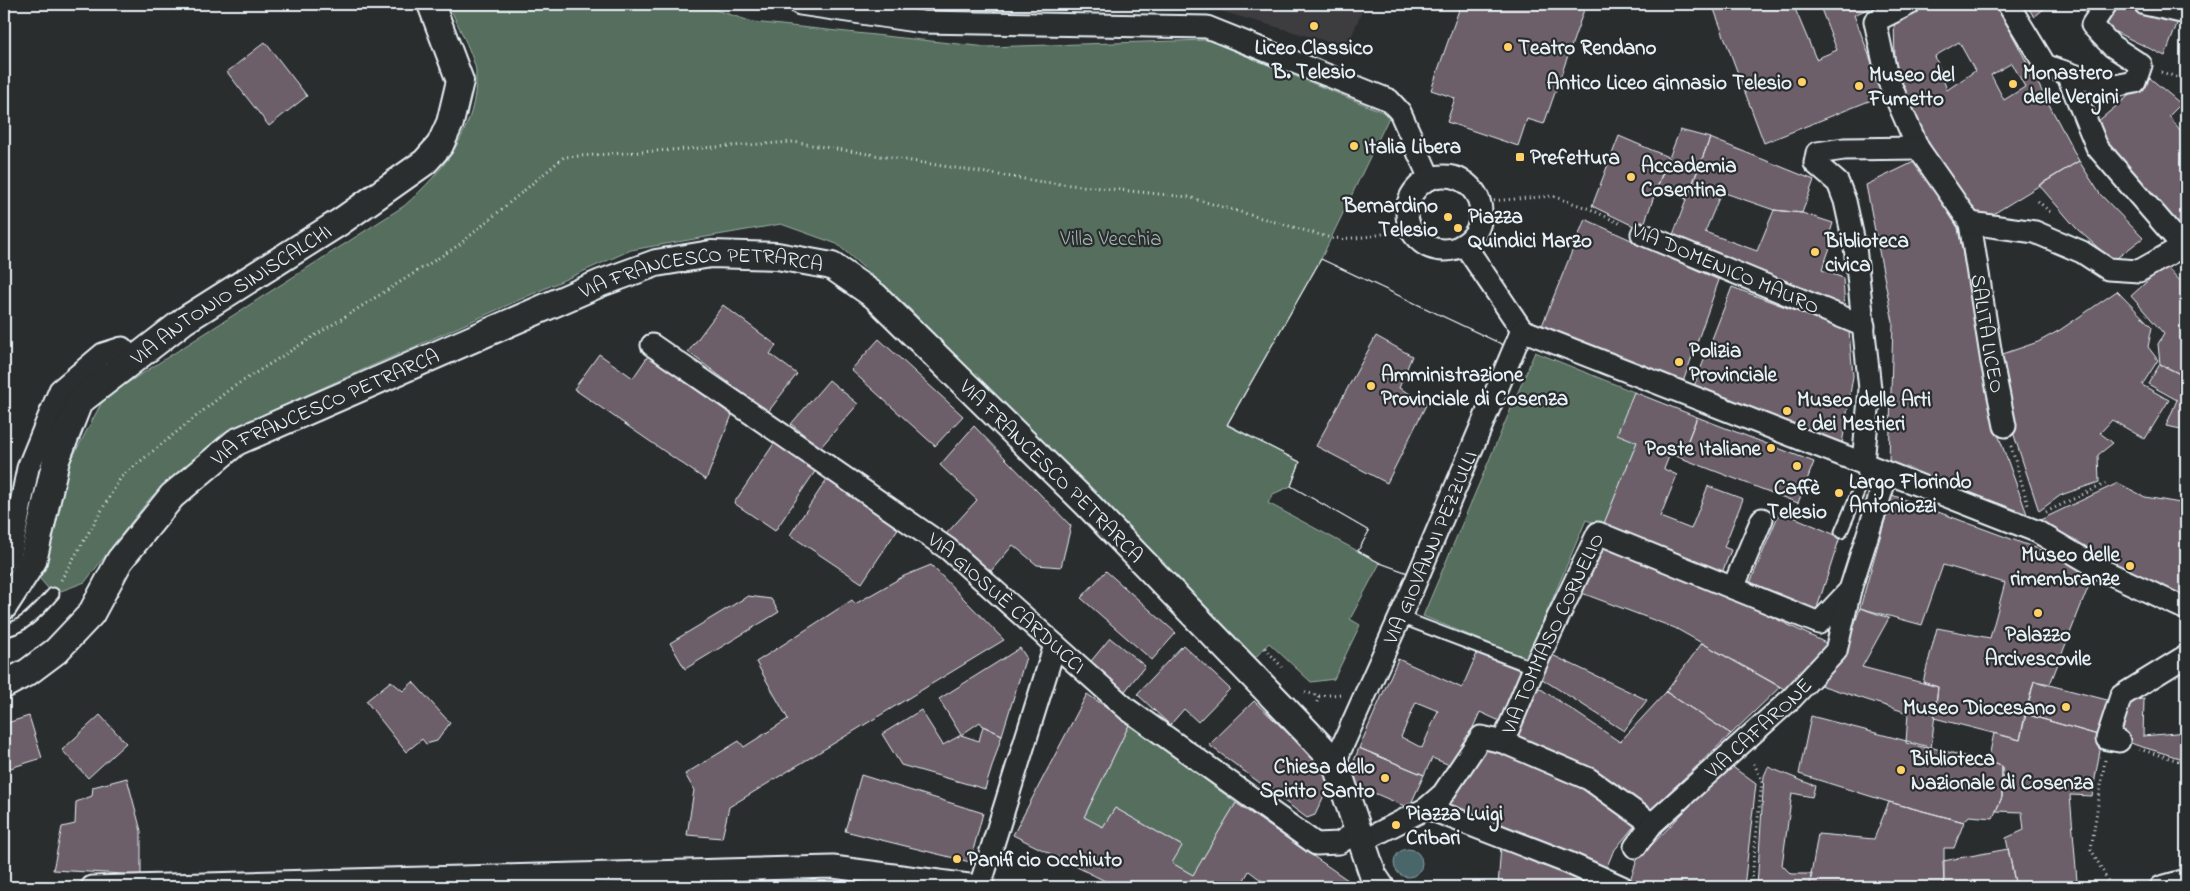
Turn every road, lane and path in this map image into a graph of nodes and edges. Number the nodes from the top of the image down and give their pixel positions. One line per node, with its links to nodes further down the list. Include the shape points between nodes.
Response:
1 (431, 4): 19 (street, VIA ANTONIO SINISCALCHI, via 460,81 450,124 440,145 425,162 340,222 185,320)
2 (800, 4): 10 (street, via 922,22 1207,27 1389,100 1400,112)
3 (1909, 4): 9 (street, SALITA LICEO, via 1875,21 1888,77)
4 (2008, 4): 8 (street)
5 (2106, 4): 8 (street, via 2092,25 2112,46 2141,65 2135,82 2110,88)
6 (2145, 4): 7 (street)
7 (2186, 13)
8 (2045, 65): 15 (street, via 2067,74 2097,147)
9 (1918, 148): 12 (street, SALITA LICEO); 16 (street, via 1844,149 1818,153 1815,163 1838,183 1845,201 1855,247)
10 (1430, 179): 11 (street, via 1448,176 1460,180 1471,186); 14 (street, via 1415,189 1409,200 1410,228 1422,244 1433,249 1446,251)
11 (1479, 202): 13 (path, VIA DOMENICO MAURO, via 1552,196 1590,209); 14 (street, via 1481,221 1476,232)
12 (1970, 223): 15 (street, via 2035,232 2082,252 2108,269 2140,271); 20 (street, SALITA LICEO)
13 (1642, 234): 16 (street, VIA DOMENICO MAURO)
14 (1464, 244): 17 (street)
15 (2185, 248)
16 (1864, 326): 21 (street, via 1870,389)
17 (1522, 330): 21 (street); 33 (street, VIA GIOVANNI PEZZULLI)
18 (652, 344): 35 (street, VIA GIOSUÈ CARDUCCI, via 948,549)
19 (133, 360): 27 (street, via 122,348 103,354 60,390 28,468 11,553); 31 (street, VIA ANTONIO SINISCALCHI, via 79,402 56,460 33,562)
20 (2004, 426): 25 (path)
21 (1863, 464): 22 (street); 26 (lane, via 1864,478)
22 (1886, 474): 25 (street); 29 (street, VIA TOMMASO CORNELIO)
23 (2109, 482): 25 (path)
24 (1762, 519): 28 (street)
25 (2034, 525): 32 (street, via 2102,570)
26 (1841, 532)
27 (4, 563)
28 (1733, 588): 29 (street, VIA TOMMASO CORNELIO, via 1819,623); 37 (street, VIA TOMMASO CORNELIO, via 1598,533)
29 (1850, 590): 47 (street, VIA CAFARONE, via 1836,651 1792,698)
30 (53, 594): 34 (lane, via 14,629)
31 (4, 606)
32 (2186, 609)
33 (1400, 617): 37 (lane); 44 (street, VIA GIOVANNI PEZZULLI)
34 (4, 630)
35 (1055, 645): 48 (street, VIA GIOSUÈ CARDUCCI, via 1127,709 1316,844 1339,843); 51 (street)
36 (2186, 656): 42 (street, via 2121,696 2107,738)
37 (1534, 668): 41 (street, VIA TOMMASO CORNELIO)
38 (4, 685): 44 (street, VIA FRANCESCO PETRARCA, via 56,651 90,614 120,560 172,496 236,442 592,287 656,263 711,254 777,256 832,266 875,296 1088,505)
39 (1348, 693): 40 (path)
40 (1319, 696)
41 (1503, 742): 46 (street, VIA TOMMASO CORNELIO, via 1481,737 1443,794); 47 (street, via 1590,779)
42 (2113, 746): 45 (path); 56 (path, via 2091,849)
43 (1758, 755): 55 (path, via 1753,763 1762,780)
44 (1335, 762): 48 (street)
45 (2186, 763)
46 (1427, 808): 48 (street, VIA TOMMASO CORNELIO); 54 (street, via 1570,863)
47 (1652, 824): 49 (street, VIA CAFARONE)
48 (1360, 836): 53 (street, via 1373,875)
49 (1635, 847)
50 (2186, 880): 57 (street)
51 (982, 886): 52 (street, via 832,867)
52 (92, 887)
53 (1381, 887)
54 (1622, 887)
55 (1751, 887)
56 (2111, 887)
57 (2161, 887)

